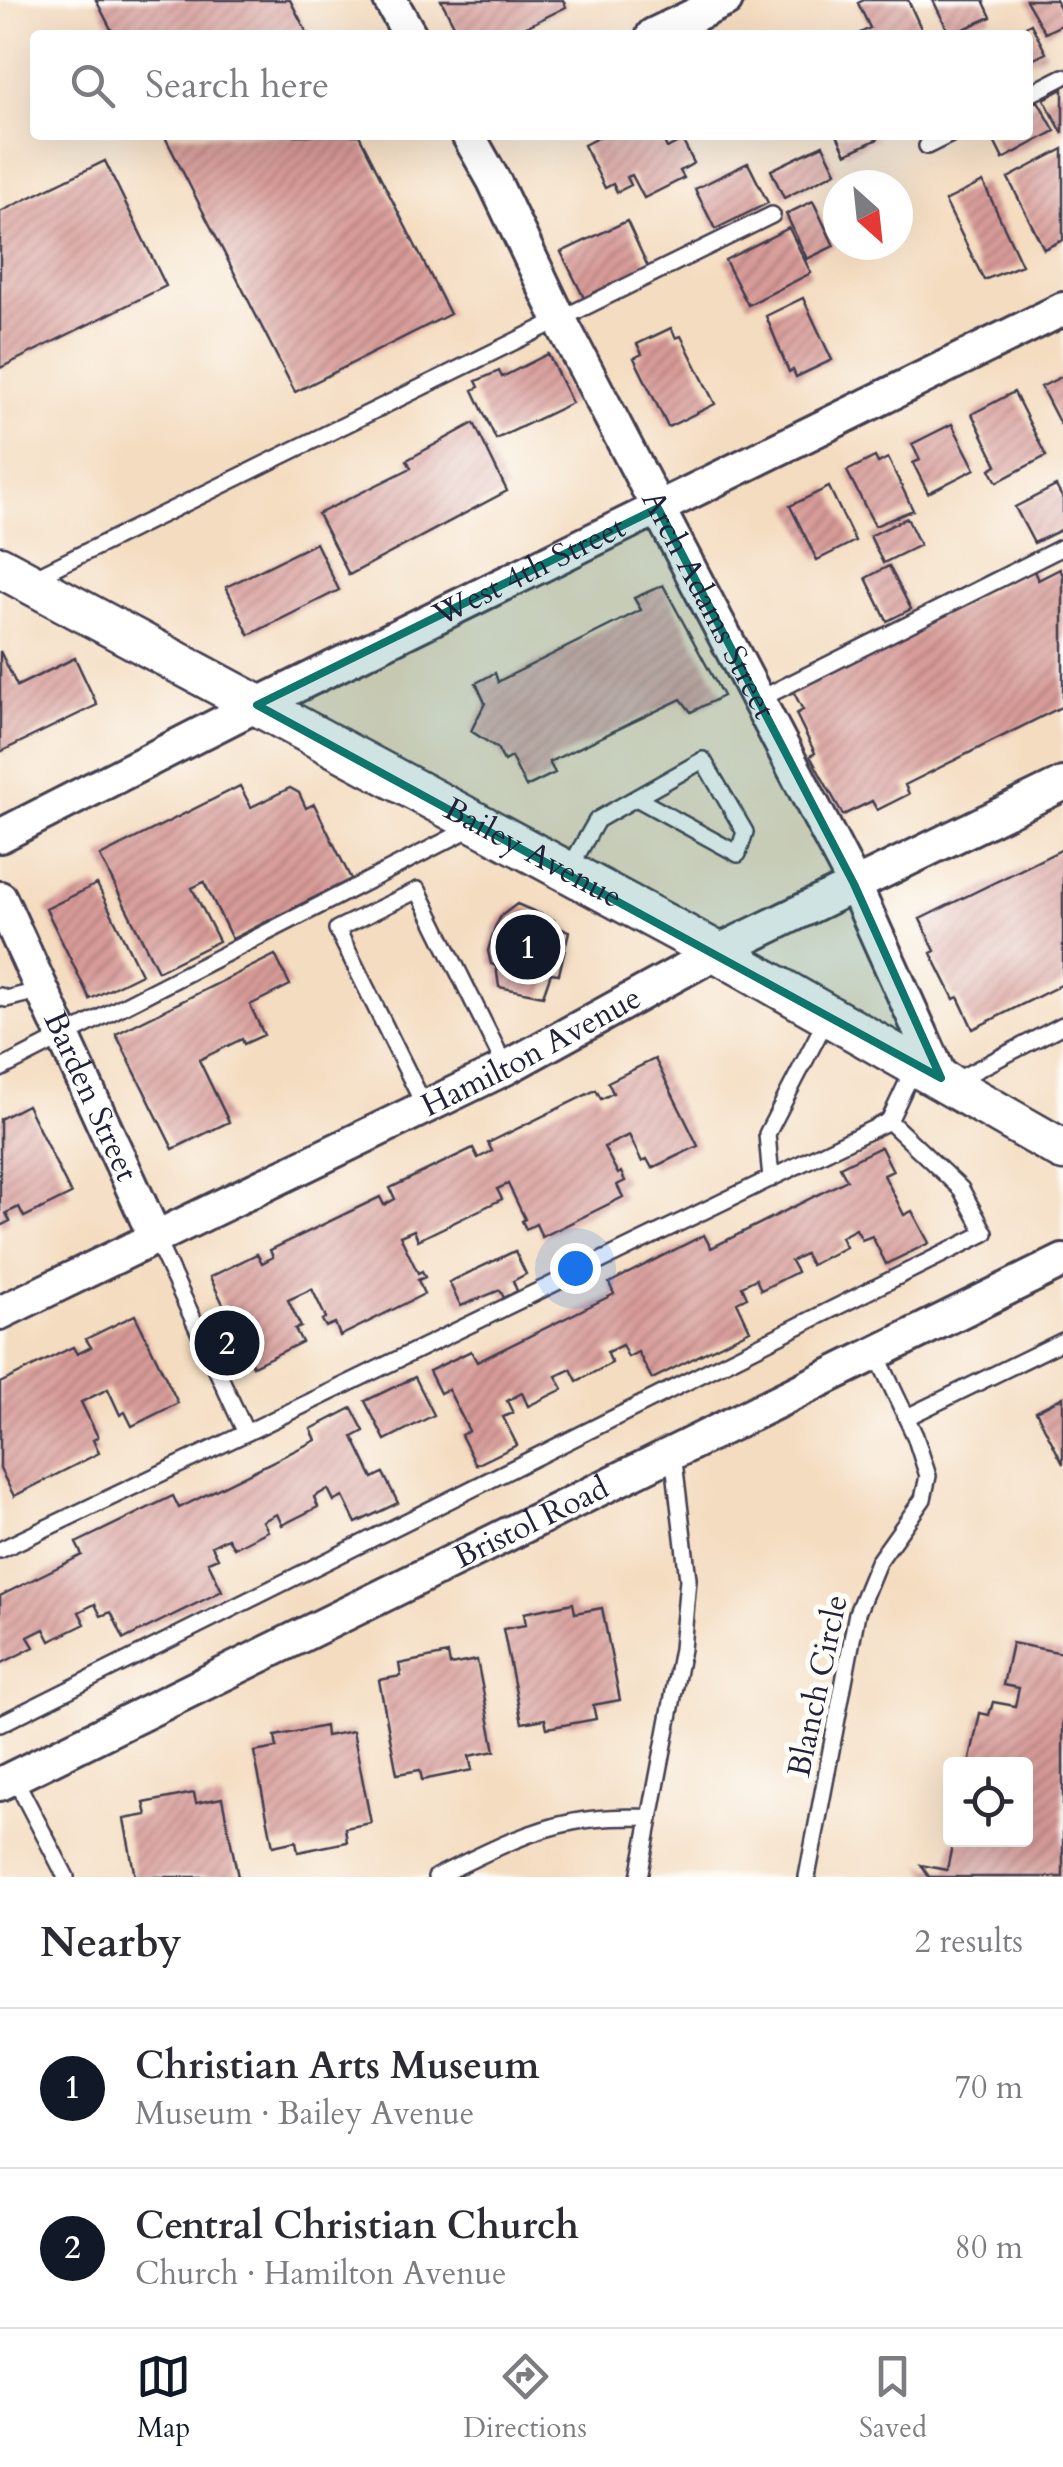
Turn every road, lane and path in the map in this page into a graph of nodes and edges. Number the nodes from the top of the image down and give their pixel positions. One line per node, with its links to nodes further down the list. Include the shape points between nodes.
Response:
1 (390, 0): 3 (street)
2 (726, 0): 4 (street)
3 (407, 30)
4 (663, 30)
5 (1063, 77): 6 (lane)
6 (1033, 92)
7 (471, 140): 12 (street, Arch Adams Street)
8 (939, 140): 9 (lane)
9 (927, 146)
10 (772, 215): 12 (lane)
11 (1063, 309): 13 (street, West 4th Street)
12 (560, 320): 13 (street, Arch Adams Street); 15 (lane)
13 (658, 508): 16 (street, Arch Adams Street); 17 (street, West 4th Street)
14 (1063, 547): 16 (lane)
15 (13, 574): 17 (street, Bailey Avenue)
16 (758, 700): 23 (street, Arch Adams Street)
17 (258, 705): 20 (street, Bailey Avenue); 21 (street, West 4th Street)
18 (1063, 784): 23 (street, Hamilton Avenue)
19 (636, 798): 19 (lane, via 702,760 744,832 738,854); 22 (lane, via 597,820)
20 (477, 824): 22 (street, Bailey Avenue); 30 (lane)
21 (0, 836)
22 (567, 872): 25 (street, Bailey Avenue)
23 (854, 884): 25 (street, Hamilton Avenue); 33 (street, Arch Adams Street)
24 (0, 898): 26 (street, Barden Street)
25 (717, 952): 28 (street, Bailey Avenue); 32 (street, Hamilton Avenue)
26 (42, 990): 27 (lane); 30 (street, Barden Street)
27 (0, 996)
28 (828, 1017): 33 (street, Bailey Avenue); 37 (lane, via 767,1134)
29 (1063, 1025): 33 (lane)
30 (64, 1038): 31 (lane); 38 (street, Barden Street)
31 (0, 1068)
32 (506, 1068): 34 (street, Hamilton Avenue); 34 (lane, via 418,890 337,929)
33 (936, 1075): 35 (lane); 36 (street, Bailey Avenue)
34 (426, 1107): 38 (street, Hamilton Avenue)
35 (889, 1120): 37 (lane); 47 (lane, via 960,1189 986,1233)
36 (1063, 1150)
37 (771, 1178): 44 (lane)
38 (155, 1238): 40 (street, Hamilton Avenue); 44 (lane)
39 (1063, 1261): 42 (street, Bristol Road)
40 (0, 1313)
41 (1063, 1341): 43 (lane)
42 (876, 1352): 43 (lane, Blanch Circle); 45 (street, Bristol Road)
43 (907, 1417): 53 (lane, Blanch Circle, via 928,1476 923,1499 878,1562 858,1613)
44 (246, 1434): 46 (lane)
45 (673, 1453): 48 (street, Bristol Road); 49 (lane, via 688,1579 682,1649)
46 (0, 1550)
47 (0, 1724)
48 (7, 1781): 50 (lane)
49 (650, 1817): 51 (lane, via 569,1822); 52 (lane)
50 (66, 1877)
51 (436, 1877)
52 (639, 1877)
53 (807, 1877)

